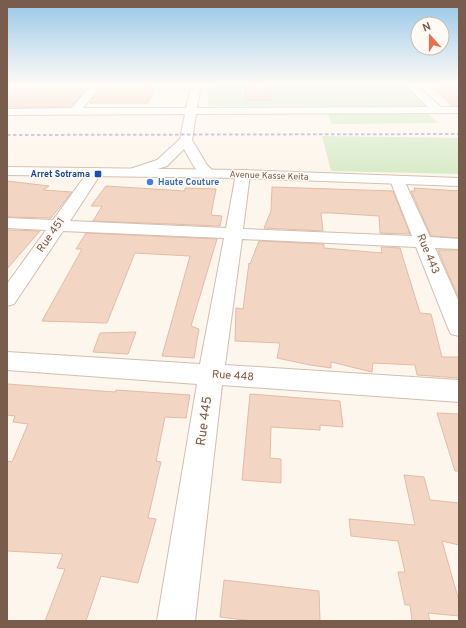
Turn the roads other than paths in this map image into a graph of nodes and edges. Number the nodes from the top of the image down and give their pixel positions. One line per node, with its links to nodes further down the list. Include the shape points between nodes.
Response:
1 (191, 113): 2 (street)
2 (186, 140): 5 (street, via 162,163); 6 (street, via 201,167)
3 (7, 171): 4 (street, Avenue Kasse Keita)
4 (95, 172): 5 (street, Avenue Kasse Keita); 11 (street, Rue 451)
5 (135, 172): 6 (street, Avenue Kasse Keita)
6 (209, 174): 7 (street, Avenue Kasse Keita)
7 (243, 174): 8 (street, Avenue Kasse Keita); 12 (street, Rue 445)
8 (397, 180): 9 (street, Avenue Kasse Keita); 13 (street, Rue 443)
9 (459, 182)
10 (7, 223): 11 (street)
11 (58, 226): 12 (street); 15 (street, Rue 451)
12 (234, 234): 13 (street); 18 (street, Rue 445)
13 (423, 243): 14 (street); 16 (street, Rue 443)
14 (459, 244)
15 (7, 299)
16 (459, 328)
17 (7, 361): 18 (street, Rue 448)
18 (211, 375): 19 (street, Rue 448); 20 (street, Rue 445)
19 (459, 391)
20 (176, 621)

